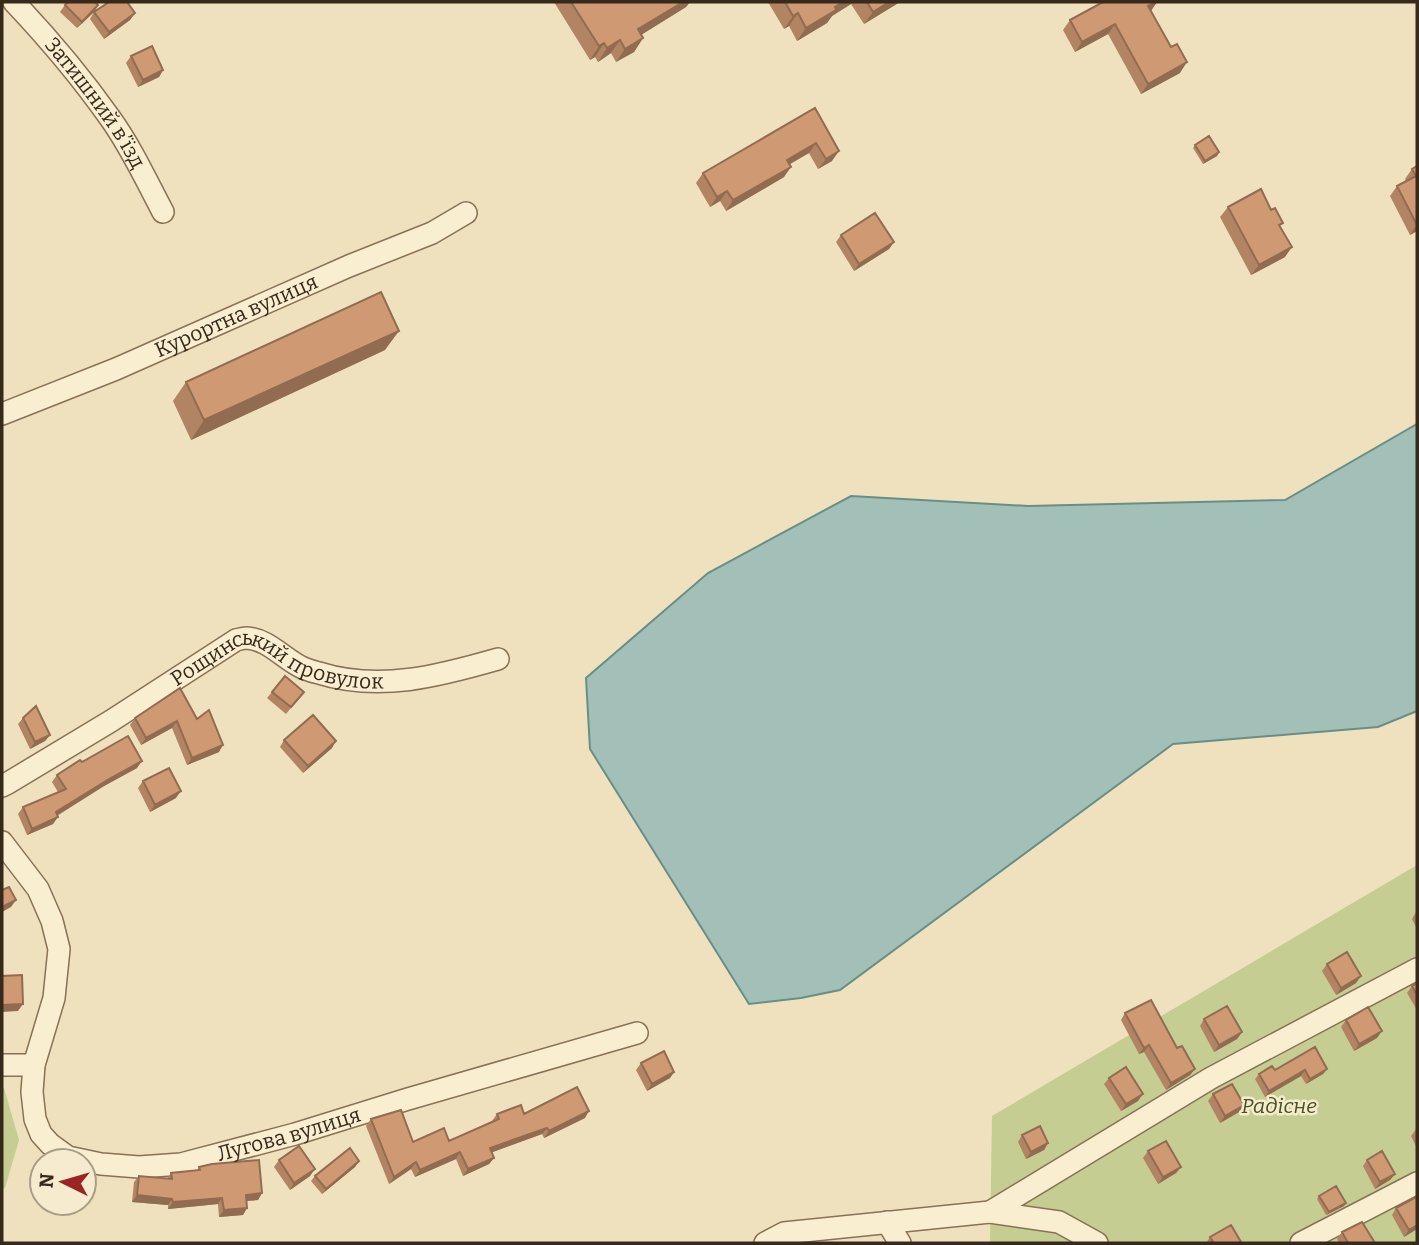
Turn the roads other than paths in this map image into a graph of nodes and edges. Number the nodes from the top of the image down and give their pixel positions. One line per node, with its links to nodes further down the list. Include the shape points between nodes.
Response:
1 (14, 2): 2 (street, Затишний в’їзд, via 111,119)
2 (163, 212)
3 (466, 213): 4 (street, Курортна вулиця, via 432,233)
4 (2, 414)
5 (498, 659): 6 (street, Рощинський провулок, via 389,683 363,682 303,668 260,642 236,640)
6 (2, 786)
7 (2, 842): 11 (street, Лугова вулиця, via 38,889 58,949 54,998)
8 (1417, 969): 13 (street, via 1211,1078)
9 (637, 1033): 11 (street, Лугова вулиця, via 295,1134 181,1164 139,1167 68,1157 50,1144 35,1119)
10 (2, 1065): 11 (street)
11 (34, 1065)
12 (1417, 1183): 18 (street)
13 (990, 1212): 14 (street); 17 (street, via 1059,1222)
14 (887, 1222): 15 (street, via 784,1233); 16 (street)
15 (765, 1243)
16 (900, 1243)
17 (1097, 1243)
18 (1301, 1243)

